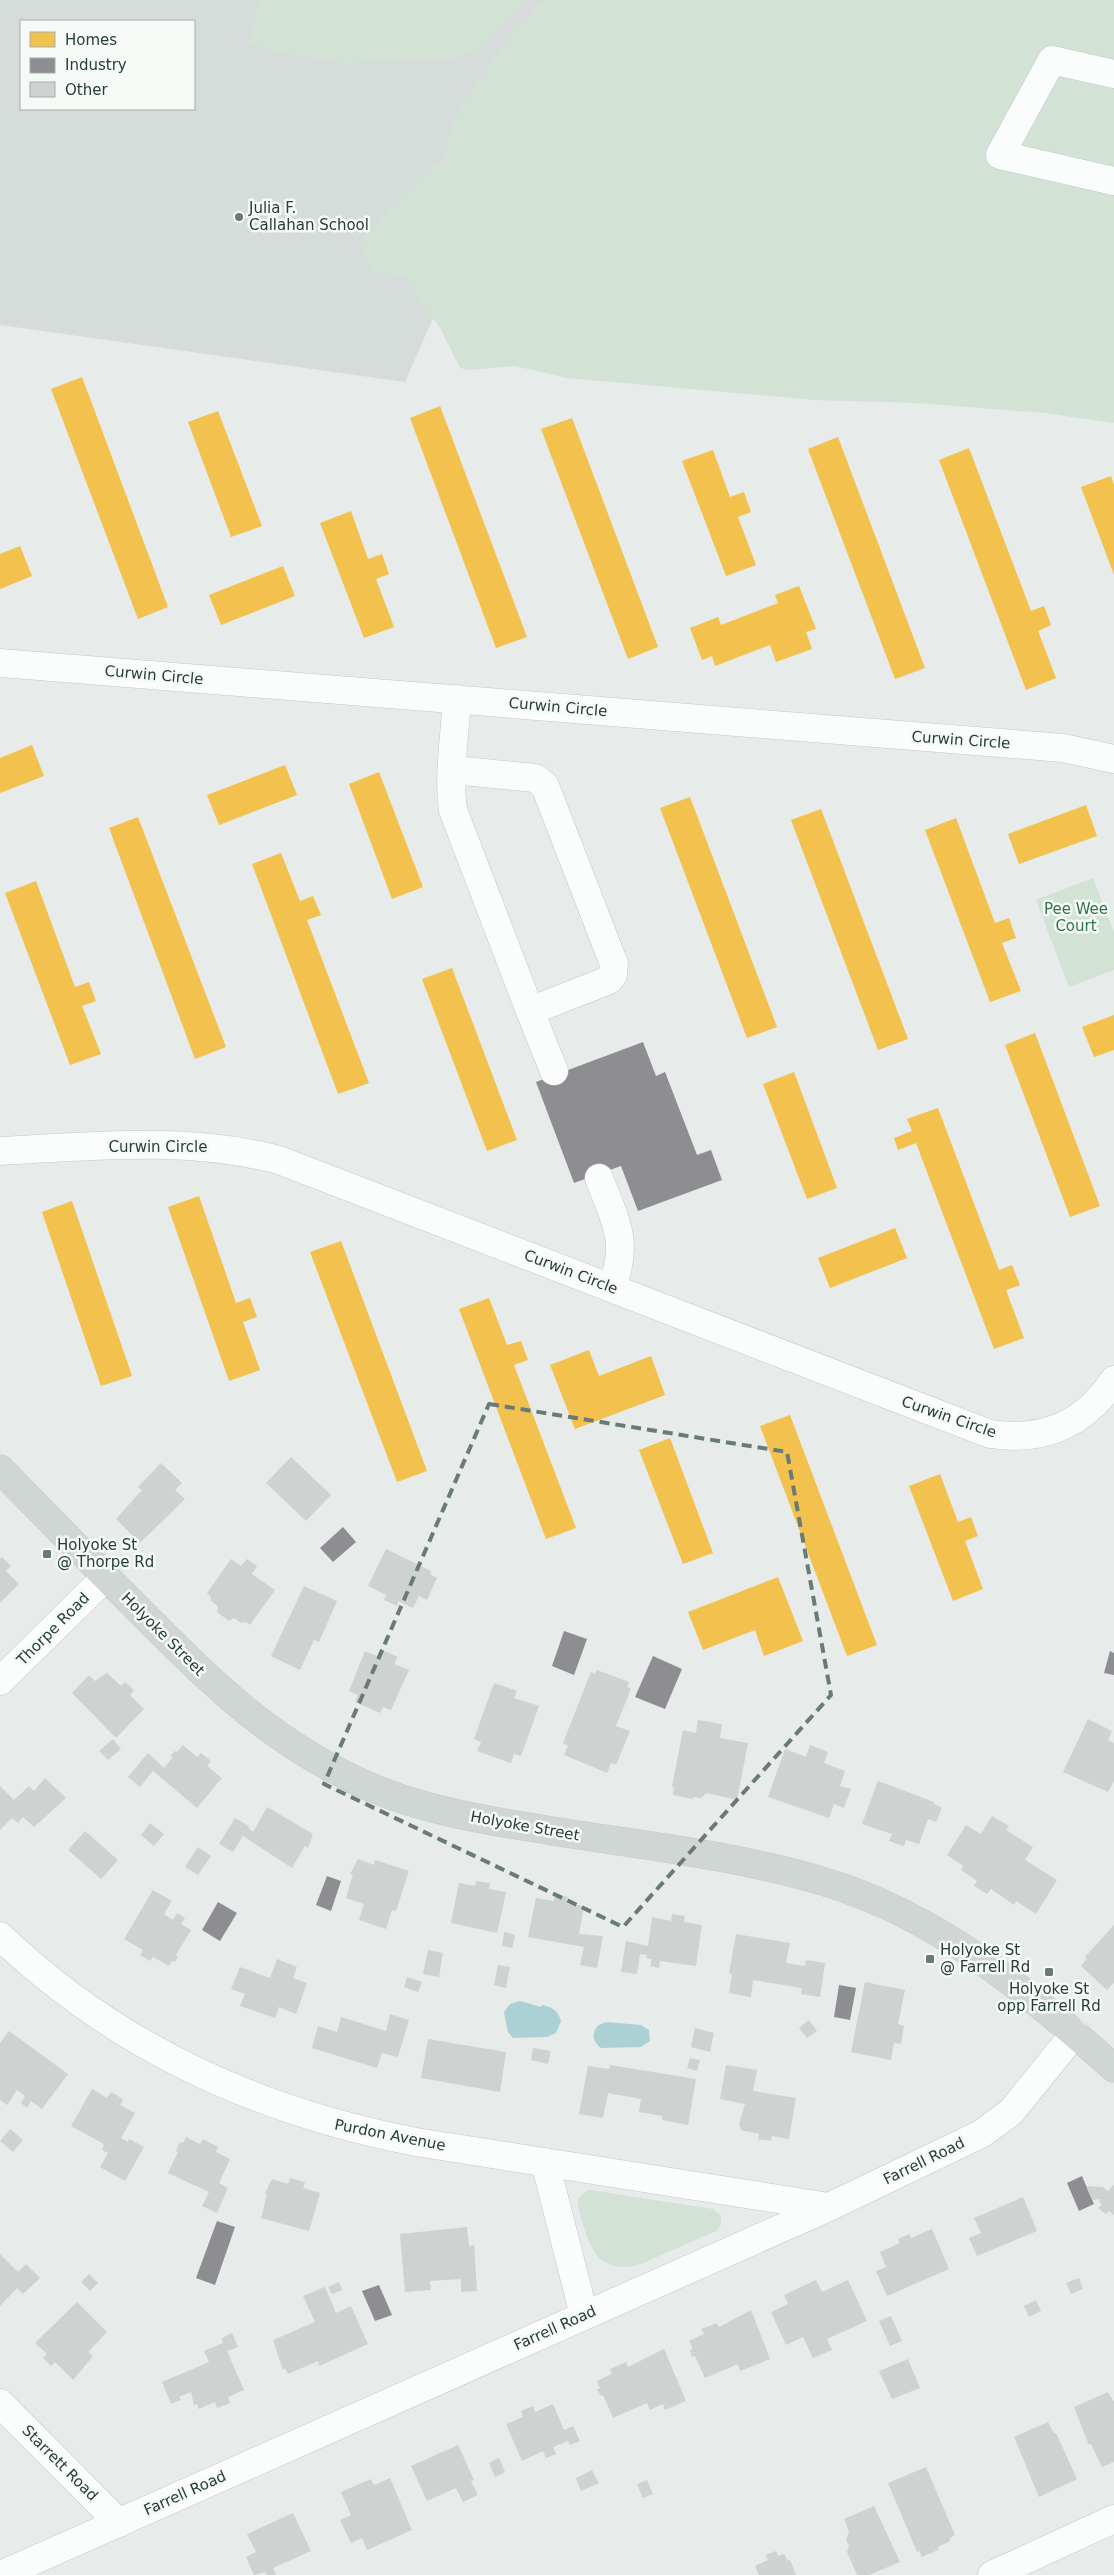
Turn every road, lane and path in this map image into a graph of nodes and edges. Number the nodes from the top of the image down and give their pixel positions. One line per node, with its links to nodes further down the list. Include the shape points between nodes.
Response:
1 (1114, 74): 2 (street, via 1052,60 1000,155)
2 (1114, 181)
3 (0, 662): 4 (street, Curwin Circle)
4 (457, 699): 5 (street, Curwin Circle, via 1063,748); 6 (street)
5 (1114, 759)
6 (453, 770): 7 (street, via 453,810); 7 (street, via 532,778 543,783 614,964 613,975 606,982)
7 (530, 1011): 8 (street)
8 (554, 1071)
9 (0, 1151): 11 (street, Curwin Circle, via 163,1144 260,1155 315,1172)
10 (599, 1178): 11 (street, via 621,1235 621,1259)
11 (612, 1288): 12 (street, Curwin Circle, via 990,1434 1022,1437 1068,1424 1094,1406)
12 (1114, 1380)
13 (0, 1469): 14 (main road, Holyoke Street)
14 (106, 1577): 15 (street, Thorpe Road); 17 (main road, Holyoke Street, via 246,1713 295,1748 347,1776 402,1799 460,1815 762,1867 852,1891 909,1915 963,1946 1023,1989)
15 (0, 1682)
16 (0, 1936): 19 (street, Purdon Avenue, via 49,1979 122,2032 169,2059 243,2093 285,2109 372,2134)
17 (1075, 2034): 18 (main road, Holyoke Street); 20 (street, Farrell Road, via 1000,2122)
18 (1114, 2068)
19 (545, 2162): 20 (street, Purdon Avenue); 21 (street)
20 (829, 2207): 21 (street, Farrell Road)
21 (584, 2316): 24 (street, Farrell Road)
22 (0, 2403): 24 (street, Starrett Road)
23 (1114, 2519): 26 (street)
24 (119, 2523): 25 (street, Farrell Road)
25 (1, 2575)
26 (992, 2575)

